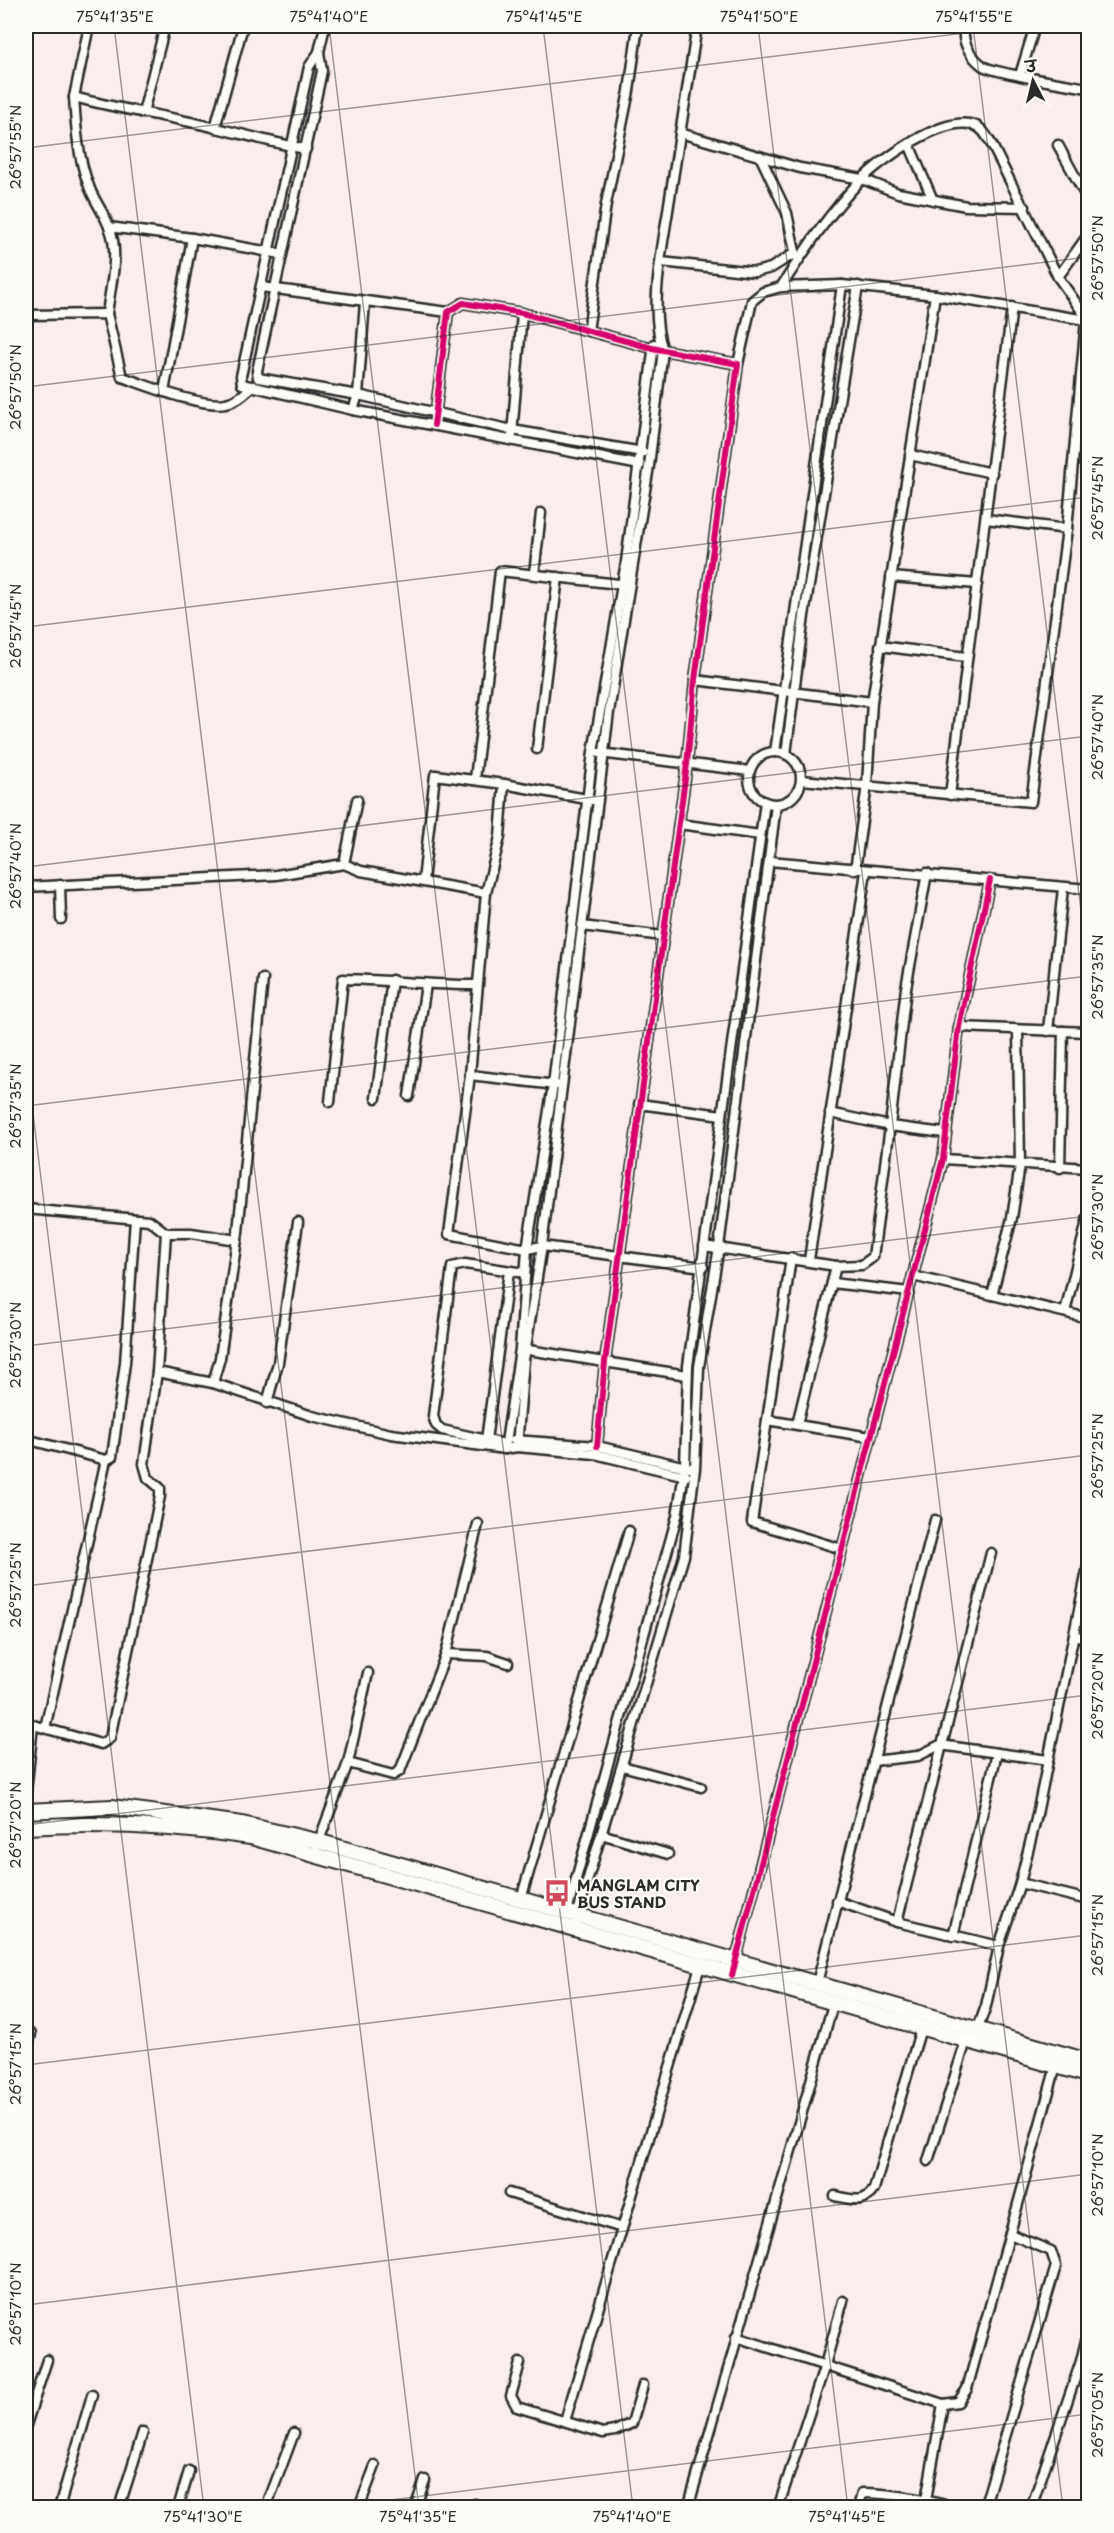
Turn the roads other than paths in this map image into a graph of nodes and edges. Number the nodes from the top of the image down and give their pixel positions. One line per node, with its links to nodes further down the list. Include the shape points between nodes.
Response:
1 (89, 26): 12 (street)
2 (165, 26): 13 (street)
3 (240, 26): 14 (street)
4 (325, 26): 9 (street)
5 (638, 26): 47 (street)
6 (697, 26): 15 (street)
7 (966, 26): 10 (street, via 969,52 983,67)
8 (1035, 26): 10 (street)
9 (319, 52): 18 (street, via 309,67); 19 (street, via 322,71)
10 (1020, 75): 11 (street)
11 (1088, 87)
12 (74, 97): 13 (street); 25 (street, via 81,161)
13 (143, 113): 14 (street)
14 (215, 128): 18 (street)
15 (680, 133): 20 (street); 31 (street)
16 (909, 144): 21 (street); 22 (street); 24 (street, via 936,129 963,123 975,125 983,130)
17 (1058, 145): 23 (street)
18 (292, 146): 19 (street); 28 (street)
19 (306, 149): 30 (street)
20 (760, 156): 21 (street); 29 (street, via 788,213)
21 (862, 179): 22 (street, via 898,193); 32 (street)
22 (933, 200): 24 (street, via 966,206)
23 (1089, 200)
24 (1025, 207): 33 (street)
25 (109, 226): 27 (street); 44 (street, via 115,257)
26 (1089, 236): 33 (street)
27 (192, 238): 28 (street); 54 (street)
28 (268, 252): 30 (street); 36 (street)
29 (795, 253): 31 (street, via 771,268 755,272); 32 (street)
30 (281, 254): 38 (street)
31 (661, 262): 48 (street)
32 (797, 263): 37 (street)
33 (1058, 277): 46 (street)
34 (842, 285): 35 (street); 37 (street); 78 (street)
35 (858, 286): 39 (street); 79 (street)
36 (261, 287): 38 (street); 53 (street, via 241,376 242,384)
37 (781, 287): 51 (street, via 763,292 752,301)
38 (274, 289): 40 (street); 52 (street, via 257,371)
39 (935, 295): 41 (street); 63 (street)
40 (365, 302): 42 (street); 55 (street)
41 (1012, 307): 46 (street); 66 (street)
42 (448, 312): 43 (street, via 463,303); 57 (street)
43 (522, 313): 47 (street); 59 (street)
44 (107, 314): 45 (street); 54 (street, via 122,377)
45 (26, 315)
46 (1087, 320): 69 (street)
47 (588, 331): 49 (street)
48 (659, 337): 49 (street); 50 (street)
49 (652, 348): 50 (street); 61 (street)
50 (663, 350): 51 (street); 62 (street)
51 (738, 364): 77 (street)
52 (261, 379): 53 (street); 55 (street)
53 (250, 388): 54 (street, via 234,401 223,404); 56 (street)
54 (164, 392)
55 (358, 395): 56 (street); 57 (street)
56 (353, 410): 58 (street)
57 (437, 413): 58 (street); 59 (street)
58 (434, 426): 60 (street)
59 (512, 430): 60 (street); 61 (street)
60 (512, 441): 64 (street)
61 (639, 452): 62 (street); 64 (street)
62 (650, 453): 65 (street)
63 (910, 455): 66 (street); 72 (street)
64 (637, 465): 65 (street); 74 (street)
65 (650, 466): 74 (street)
66 (992, 473): 68 (street)
67 (541, 513): 70 (street)
68 (986, 519): 69 (street); 73 (street)
69 (1067, 529): 92 (street, via 1031,802)
70 (534, 574): 71 (street); 88 (street, via 500,571)
71 (558, 577): 74 (street); 81 (street)
72 (891, 577): 73 (street); 75 (street)
73 (976, 584): 76 (street)
74 (626, 585): 82 (street); 84 (street)
75 (880, 646): 76 (street); 80 (street)
76 (966, 657): 92 (street)
77 (695, 680): 78 (street); 86 (street)
78 (784, 690): 79 (street); 83 (street)
79 (794, 692): 80 (street); 85 (street)
80 (872, 702): 91 (street)
81 (537, 748)
82 (593, 752): 84 (street); 93 (street)
83 (775, 752): 85 (street); 87 (street, via 760,757)
84 (604, 753): 86 (street); 95 (street)
85 (786, 754): 89 (street, via 798,765)
86 (687, 764): 87 (street); 98 (street)
87 (750, 771): 96 (street, via 752,789)
88 (475, 779): 90 (street); 106 (street, via 435,776)
89 (802, 780): 91 (street); 97 (street, via 794,797)
90 (504, 784): 93 (street); 111 (street, via 500,837)
91 (867, 785): 92 (street); 102 (street)
92 (950, 795)
93 (587, 799): 95 (street); 125 (street)
94 (357, 800): 101 (street)
95 (598, 801): 113 (street)
96 (765, 802): 97 (street); 99 (street)
97 (776, 805): 100 (street)
98 (679, 824): 99 (street); 114 (street)
99 (760, 835): 131 (street)
100 (769, 861): 102 (street); 146 (street)
101 (344, 864): 106 (street, via 361,871); 107 (street, via 276,875)
102 (855, 870): 103 (street)
103 (866, 872): 104 (street); 130 (street)
104 (927, 873): 105 (street); 132 (street, via 906,988)
105 (990, 880): 109 (street); 119 (street)
106 (423, 881): 111 (street)
107 (60, 885): 108 (street); 112 (street)
108 (26, 887)
109 (1063, 888): 110 (street); 121 (street)
110 (1089, 889)
111 (486, 893): 118 (street)
112 (61, 919)
113 (582, 926): 114 (street); 125 (street)
114 (663, 936): 129 (street)
115 (263, 979): 143 (street)
116 (392, 980): 117 (street); 127 (street); 128 (street, via 343,979)
117 (426, 985): 118 (street); 126 (street)
118 (476, 985): 124 (street)
119 (959, 1027): 120 (street); 133 (street)
120 (1018, 1029): 121 (street); 135 (street)
121 (1047, 1031): 122 (street)
122 (1063, 1031): 123 (street); 136 (street)
123 (1089, 1032)
124 (470, 1075): 125 (street); 147 (street, via 449,1234)
125 (558, 1085): 144 (street); 147 (street)
126 (409, 1096)
127 (376, 1098)
128 (330, 1102)
129 (639, 1104): 131 (street); 148 (street)
130 (830, 1113): 132 (street); 150 (street)
131 (722, 1115): 145 (street)
132 (890, 1126): 133 (street); 151 (street, via 873,1257 862,1265)
133 (944, 1132): 134 (street)
134 (943, 1159): 135 (street); 155 (street)
135 (1020, 1165): 136 (street); 158 (street, via 1012,1218)
136 (1060, 1168): 137 (street)
137 (1089, 1168)
138 (26, 1209): 140 (street)
139 (1089, 1217): 159 (street)
140 (135, 1219): 142 (street, via 149,1220); 175 (street, via 115,1448)
141 (298, 1222): 166 (street, via 278,1363)
142 (166, 1233): 143 (street); 163 (street)
143 (237, 1240): 165 (street, via 224,1336)
144 (542, 1246): 147 (street); 148 (street); 161 (street)
145 (704, 1246): 146 (street); 152 (street)
146 (719, 1247): 149 (street); 177 (street, via 699,1367)
147 (527, 1249): 154 (street)
148 (620, 1257): 152 (street); 162 (street)
149 (791, 1258): 150 (street); 167 (street)
150 (809, 1260): 151 (street)
151 (836, 1266): 156 (street)
152 (703, 1268): 164 (street)
153 (509, 1270): 154 (street); 171 (street); 171 (street, via 465,1264 452,1267 433,1416 442,1430)
154 (525, 1273): 161 (street)
155 (913, 1276): 157 (street); 158 (street)
156 (832, 1282): 157 (street); 168 (street)
157 (909, 1292): 169 (street)
158 (992, 1295): 159 (street)
159 (1065, 1312): 160 (street)
160 (1089, 1318)
161 (523, 1349): 162 (street); 172 (street); 173 (street)
162 (605, 1362): 164 (street); 174 (street)
163 (156, 1372): 165 (street); 190 (street, via 144,1464 148,1478 160,1488 160,1496 110,1738 101,1744)
164 (687, 1375): 176 (street)
165 (213, 1383): 166 (street)
166 (267, 1403): 173 (street, via 391,1434)
167 (767, 1420): 168 (street); 181 (street, via 752,1522)
168 (797, 1425): 169 (street)
169 (870, 1437): 181 (street)
170 (26, 1439): 175 (street)
171 (486, 1440): 173 (street)
172 (517, 1444): 173 (street); 174 (street); 176 (street, via 595,1454)
173 (506, 1445)
174 (597, 1446): 176 (street)
175 (106, 1460): 190 (street)
176 (684, 1472): 177 (street); 208 (street, via 677,1516)
177 (695, 1473): 196 (street, via 684,1556)
178 (935, 1520): 194 (street)
179 (478, 1524): 186 (street)
180 (629, 1531): 205 (street)
181 (842, 1549): 213 (street)
182 (991, 1553): 191 (street)
183 (1089, 1566): 184 (street)
184 (1074, 1635): 185 (street); 193 (street)
185 (1089, 1639)
186 (446, 1654): 187 (street, via 487,1656); 195 (street, via 400,1771 393,1775)
187 (508, 1663)
188 (368, 1673): 195 (street)
189 (29, 1724): 190 (street); 198 (street)
190 (45, 1728)
191 (940, 1745): 192 (street); 194 (street, via 918,1756); 209 (street)
192 (998, 1753): 193 (street); 211 (street)
193 (1048, 1760): 204 (street)
194 (873, 1761): 207 (street)
195 (348, 1763): 202 (street)
196 (622, 1766): 197 (street); 201 (street)
197 (701, 1787)
198 (26, 1792)
199 (26, 1808): 202 (main road, via 112,1807 163,1812 242,1824)
200 (26, 1827): 202 (main road, via 151,1826)
201 (602, 1834): 203 (street); 208 (street)
202 (316, 1847): 205 (main road); 210 (main road)
203 (668, 1854)
204 (1020, 1883): 206 (street); 212 (street)
205 (521, 1899): 208 (main road)
206 (1089, 1900)
207 (837, 1901): 209 (street); 216 (street)
208 (572, 1913): 210 (street); 213 (main road)
209 (897, 1922): 211 (street)
210 (567, 1928): 214 (main road)
211 (953, 1936): 212 (street)
212 (999, 1946): 220 (street)
213 (736, 1960): 215 (street); 216 (main road)
214 (700, 1966): 215 (main road); 230 (street)
215 (732, 1975): 218 (main road)
216 (816, 1983): 217 (main road)
217 (838, 1989): 218 (street); 220 (main road)
218 (833, 2004): 219 (main road); 234 (street)
219 (921, 2028): 222 (main road); 229 (street, via 874,2189 868,2198 858,2201)
220 (978, 2029): 222 (street); 224 (main road)
221 (26, 2034): 223 (street, via 32,2034)
222 (970, 2042): 225 (main road); 227 (street)
223 (26, 2054)
224 (1089, 2061)
225 (1056, 2066): 226 (main road); 231 (street)
226 (1089, 2075)
227 (928, 2162)
228 (509, 2193): 230 (street)
229 (835, 2196)
230 (622, 2228): 241 (street)
231 (1010, 2234): 240 (street, via 967,2389 958,2402); 259 (street, via 1051,2251 1056,2266)
232 (843, 2301): 237 (street)
233 (1089, 2332): 260 (street)
234 (736, 2337): 237 (street); 255 (street)
235 (47, 2360): 242 (street)
236 (520, 2362): 241 (street, via 512,2402 517,2407)
237 (825, 2365): 240 (street); 256 (street)
238 (643, 2385): 241 (street, via 632,2423 625,2428 603,2433)
239 (92, 2395): 249 (street)
240 (943, 2404): 248 (street)
241 (565, 2421)
242 (26, 2425)
243 (144, 2432): 250 (street)
244 (294, 2433): 252 (street)
245 (375, 2466): 253 (street)
246 (189, 2471): 251 (street)
247 (425, 2480): 254 (street)
248 (926, 2500): 257 (street, via 862,2493); 258 (street)
249 (59, 2508)
250 (119, 2508)
251 (178, 2508)
252 (266, 2508)
253 (359, 2508)
254 (415, 2508)
255 (688, 2508)
256 (778, 2508)
257 (858, 2508)
258 (957, 2508)
259 (984, 2508)
260 (1031, 2508)

